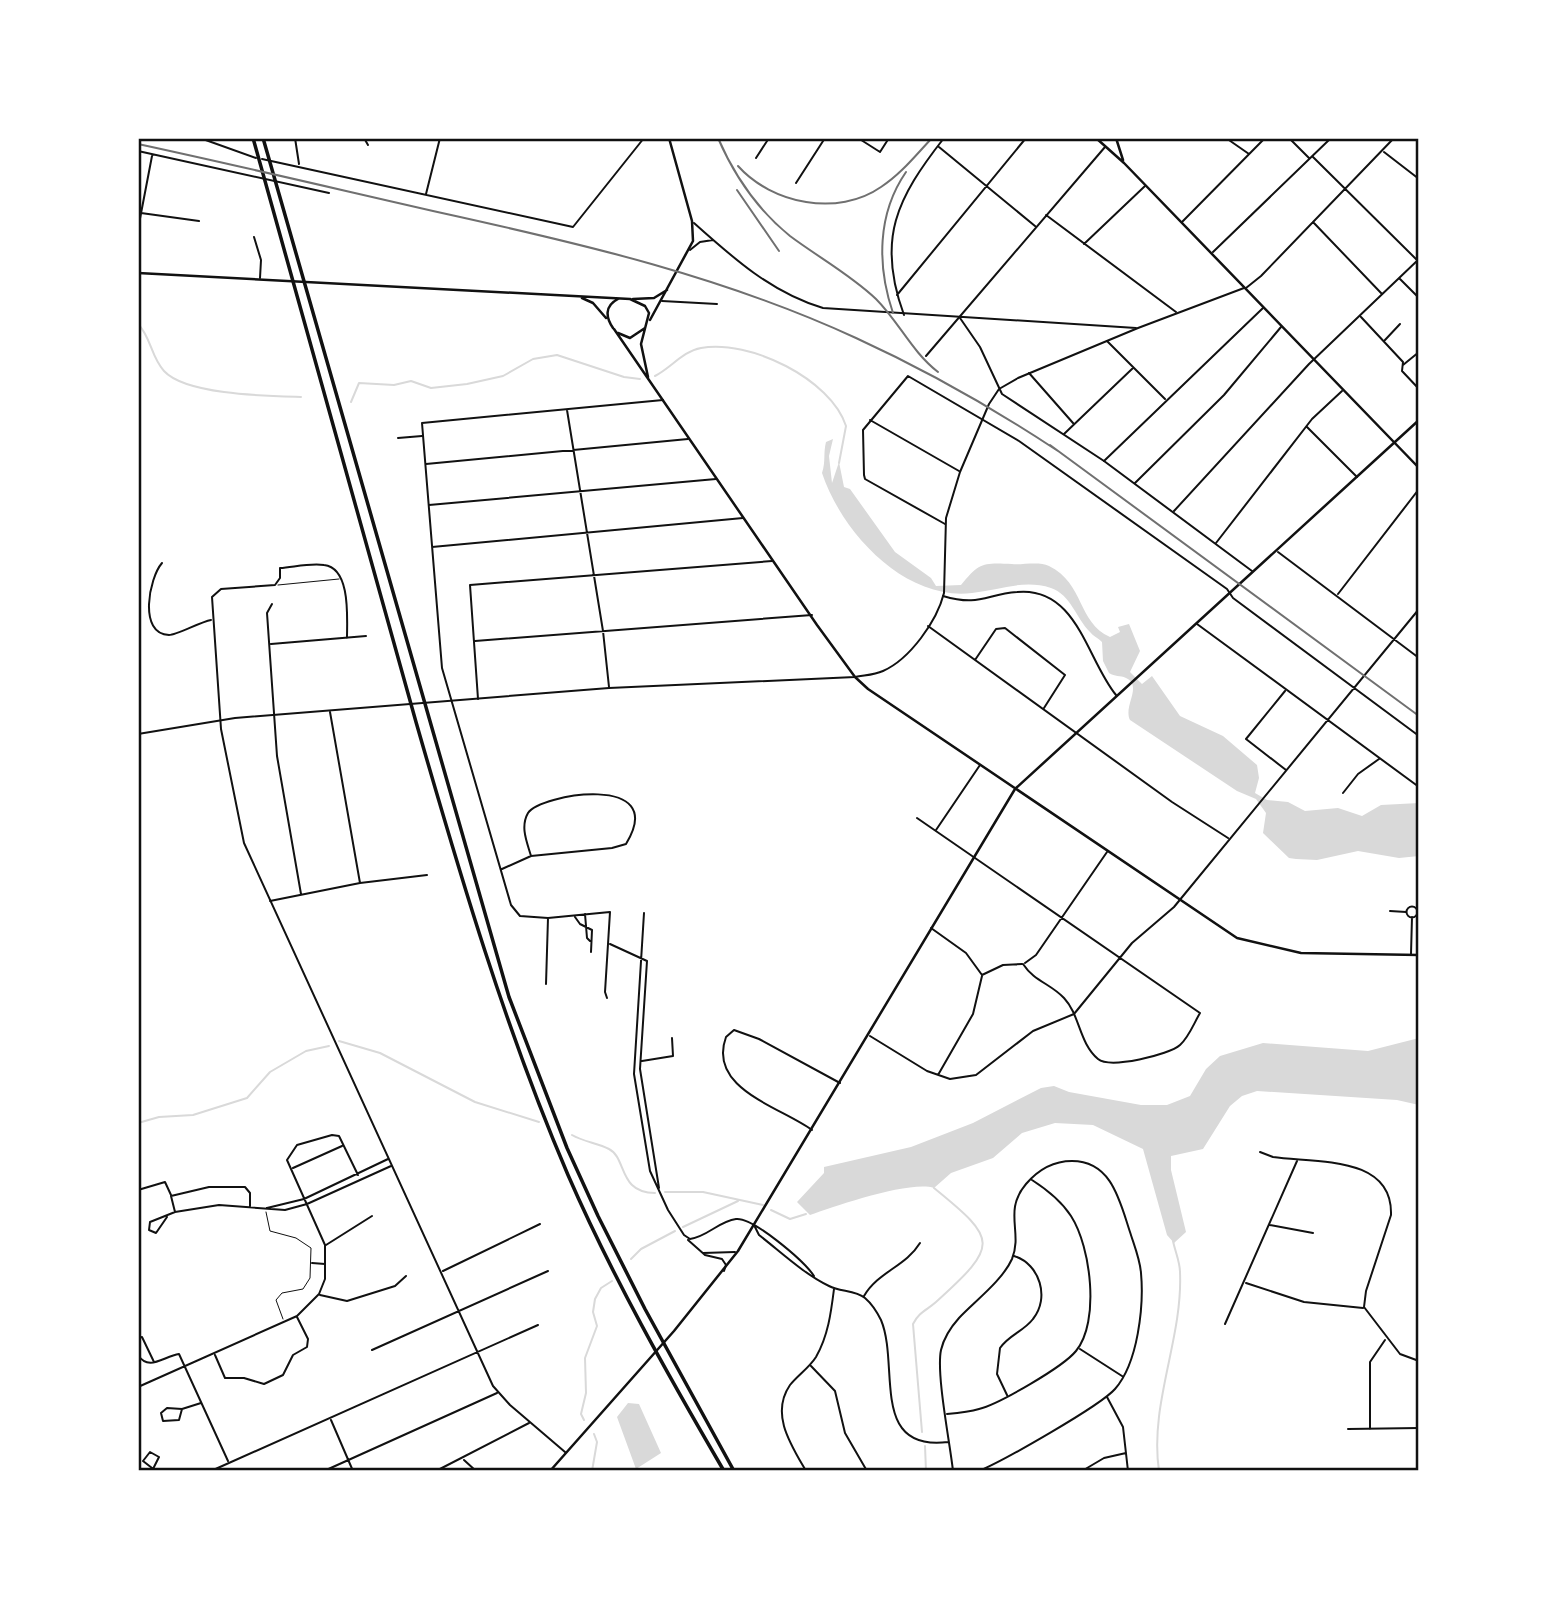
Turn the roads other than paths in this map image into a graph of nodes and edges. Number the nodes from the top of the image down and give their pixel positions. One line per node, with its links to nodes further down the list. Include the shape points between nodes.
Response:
1 (200, 138): 33 (street, via 245,155)
2 (253, 138): 290 (highway, via 431,772 518,1051 606,1255)
3 (263, 138): 291 (highway, via 511,1005 598,1216)
4 (295, 138): 33 (street)
5 (364, 138): 22 (street)
6 (440, 138): 40 (street)
7 (644, 138): 40 (street, via 573,227)
8 (669, 138): 44 (main road)
9 (769, 138): 30 (street)
10 (825, 138): 35 (street)
11 (858, 138): 12 (street, via 880,152)
12 (889, 138)
13 (944, 138): 23 (street)
14 (1026, 138): 37 (street)
15 (1096, 138): 24 (main road)
16 (1115, 138): 24 (main road); 32 (main road)
17 (1226, 138): 28 (street)
18 (1265, 138): 28 (street)
19 (1289, 138): 31 (street)
20 (1331, 138): 29 (street)
21 (1394, 138): 26 (street)
22 (368, 145)
23 (938, 146): 37 (street); 60 (street, via 908,186 893,223 891,268)
24 (1105, 146): 32 (main road); 42 (street)
25 (138, 151): 27 (street)
26 (1383, 151): 34 (street); 38 (street)
27 (152, 155): 39 (street); 41 (street)
28 (1250, 155): 45 (street)
29 (1313, 156): 31 (street); 38 (street)
30 (757, 158)
31 (1310, 159): 53 (street)
32 (1124, 163): 36 (main road)
33 (299, 165): 40 (street)
34 (1419, 179)
35 (796, 183)
36 (1146, 185): 45 (main road); 51 (street)
37 (987, 186): 47 (street); 60 (street)
38 (1345, 190): 46 (street); 54 (street)
39 (329, 193)
40 (426, 194)
41 (140, 212): 43 (street); 48 (street)
42 (1046, 215): 47 (street); 51 (street)
43 (199, 221)
44 (692, 221): 50 (street); 52 (main road)
45 (1181, 222): 53 (main road)
46 (1313, 222): 59 (street); 61 (street)
47 (1036, 226): 71 (street)
48 (138, 229)
49 (254, 237): 56 (street, via 261,260)
50 (714, 240): 52 (street); 70 (street, via 763,281 795,299 823,308)
51 (1084, 244): 69 (street)
52 (690, 250): 58 (main road)
53 (1212, 253): 59 (main road)
54 (1418, 261): 57 (street)
55 (138, 273): 56 (main road)
56 (260, 279): 62 (main road)
57 (1399, 279): 61 (street); 64 (street)
58 (670, 288): 65 (main road, via 654,298); 66 (main road)
59 (1245, 288): 68 (main road); 69 (street)
60 (897, 295): 70 (street)
61 (1382, 295): 72 (street)
62 (579, 297): 63 (main road); 73 (main road, via 598,307)
63 (621, 298): 65 (main road); 73 (main road, via 608,308)
64 (1419, 298)
65 (630, 299): 74 (main road, via 645,306)
66 (662, 301): 67 (street); 74 (main road)
67 (716, 304)
68 (1264, 307): 76 (main road); 92 (street)
69 (1177, 312): 77 (street)
70 (904, 315): 71 (street)
71 (960, 317): 77 (street); 82 (street); 88 (street)
72 (1361, 317): 79 (street); 83 (street)
73 (610, 324): 78 (main road)
74 (648, 324): 78 (main road, via 630,338); 87 (main road, via 641,356)
75 (1400, 324): 79 (street)
76 (1282, 326): 83 (main road); 111 (street, via 1224,395)
77 (1138, 328): 80 (street)
78 (614, 329): 87 (main road)
79 (1384, 340): 84 (street)
80 (1107, 341): 85 (street); 86 (street)
81 (1419, 352): 84 (street)
82 (926, 356)
83 (1315, 360): 89 (main road); 115 (street)
84 (1402, 366): 90 (street)
85 (1133, 368): 92 (street); 97 (street)
86 (1029, 373): 88 (street); 97 (street)
87 (651, 384): 91 (main road)
88 (999, 389): 94 (street); 99 (street)
89 (1343, 389): 98 (street); 103 (main road)
90 (1419, 389)
91 (664, 400): 93 (street); 102 (main road)
92 (1166, 400): 105 (street)
93 (567, 410): 100 (street, via 422,423); 104 (street)
94 (982, 416): 95 (street, via 908,376); 108 (street); 128 (street)
95 (870, 420): 108 (street); 117 (street, via 862,435 865,479)
96 (1419, 420): 103 (main road)
97 (1074, 424): 99 (street)
98 (1306, 426): 109 (street); 119 (street)
99 (1064, 434): 105 (street)
100 (423, 436): 101 (street); 106 (street)
101 (398, 438)
102 (689, 439): 104 (street); 110 (main road)
103 (1395, 443): 107 (main road); 109 (main road)
104 (573, 451): 106 (street); 113 (street)
105 (1104, 461): 111 (street)
106 (426, 464): 114 (street)
107 (1419, 468)
108 (960, 472): 117 (street)
109 (1357, 477): 121 (main road)
110 (717, 479): 113 (street); 116 (main road)
111 (1134, 483): 115 (street)
112 (1419, 489): 130 (street)
113 (580, 492): 114 (street); 118 (street)
114 (429, 505): 120 (street)
115 (1174, 512): 119 (street)
116 (744, 518): 118 (street); 122 (main road)
117 (946, 524): 129 (street)
118 (587, 533): 120 (street); 125 (street)
119 (1216, 544): 124 (street)
120 (432, 547): 151 (street, via 442,668)
121 (1277, 551): 124 (main road); 130 (street)
122 (773, 561): 125 (street); 133 (main road)
123 (162, 563): 134 (street, via 155,571 148,613 161,633 173,634)
124 (1253, 572): 128 (main road)
125 (595, 576): 137 (street); 141 (street, via 470,585)
126 (342, 579): 127 (lane); 127 (street, via 326,565 280,568); 139 (street)
127 (275, 585): 134 (street, via 221,589 214,593)
128 (1230, 593): 135 (main road); 146 (street)
129 (944, 594): 136 (street); 149 (street, via 982,601 1020,591 1061,605)
130 (1337, 596): 140 (street)
131 (272, 604): 142 (street, via 267,613)
132 (1419, 609): 140 (street)
133 (812, 615): 137 (street); 145 (main road)
134 (212, 619): 155 (street)
135 (1196, 623): 148 (street); 149 (main road)
136 (928, 626): 144 (street); 145 (street, via 889,667)
137 (603, 631): 141 (street); 147 (street)
138 (366, 636): 139 (street)
139 (346, 638): 142 (street)
140 (1395, 638): 143 (street); 146 (street)
141 (474, 641): 150 (street)
142 (270, 644): 154 (street)
143 (1419, 658)
144 (975, 660): 152 (street); 152 (street, via 996,629 1005,628 1065,675)
145 (855, 677): 147 (street); 161 (main road)
146 (1355, 686): 156 (street); 159 (street)
147 (609, 688): 150 (street)
148 (1285, 690): 156 (street); 162 (street, via 1246,738)
149 (1116, 696): 157 (main road)
150 (478, 699): 151 (street)
151 (453, 702): 153 (street); 172 (street)
152 (1043, 708): 157 (street)
153 (330, 712): 154 (street); 174 (street)
154 (274, 715): 155 (street); 175 (street)
155 (221, 720): 158 (street); 177 (street, via 241,834)
156 (1327, 720): 160 (street); 162 (street)
157 (1076, 732): 164 (main road); 168 (street)
158 (138, 734)
159 (1419, 736)
160 (1379, 758): 163 (street); 165 (street, via 1354,777)
161 (981, 764): 164 (main road); 167 (street)
162 (1286, 770): 168 (street)
163 (1419, 787)
164 (1015, 789): 169 (main road); 171 (main road)
165 (1343, 793)
166 (917, 818): 167 (street)
167 (936, 830): 171 (street)
168 (1228, 839): 176 (street)
169 (1107, 852): 176 (main road); 186 (street)
170 (531, 856): 170 (street, via 626,844 635,830 631,805 609,795 538,803 524,822); 172 (street)
171 (973, 856): 186 (street); 188 (main road)
172 (501, 869): 185 (street, via 516,913)
173 (427, 875): 174 (street)
174 (360, 883): 175 (street)
175 (301, 894): 177 (street)
176 (1179, 900): 191 (main road, via 1227,933 1269,948); 194 (street)
177 (270, 901): 208 (street)
178 (1390, 911): 179 (street)
179 (1407, 912): 180 (street, via 1413,907); 184 (street)
180 (1418, 912): 184 (street)
181 (643, 913): 193 (street)
182 (585, 915): 183 (street); 187 (street); 189 (street, via 610,912)
183 (574, 916): 185 (street); 187 (street)
184 (1412, 917): 191 (street)
185 (548, 918): 197 (street)
186 (1062, 918): 194 (street); 195 (street)
187 (587, 926): 190 (street)
188 (931, 927): 196 (street, via 967,953); 200 (main road)
189 (609, 944): 193 (street); 198 (street)
190 (591, 952)
191 (1411, 955): 192 (main road)
192 (1419, 955)
193 (641, 956): 202 (street, via 647,967); 214 (street, via 634,1074 650,1171)
194 (1120, 957): 199 (street); 199 (street, via 1199,1012 1185,1040 1175,1049 1112,1064 1102,1062 1093,1054)
195 (1023, 964): 196 (street, via 1003,965); 199 (street, via 1038,981 1064,998)
196 (982, 975): 203 (street, via 974,1014)
197 (545, 984)
198 (607, 998)
199 (1074, 1014): 203 (street, via 1033,1031 976,1075 950,1079)
200 (869, 1035): 203 (street); 204 (main road)
201 (672, 1038): 202 (street, via 673,1056)
202 (641, 1061): 214 (street)
203 (938, 1075)
204 (840, 1083): 205 (main road); 205 (street, via 760,1039 734,1030 726,1037 726,1073 736,1085)
205 (812, 1130): 226 (main road)
206 (343, 1145): 211 (street); 211 (street, via 339,1136 332,1135 297,1145 287,1160); 212 (street)
207 (1260, 1152): 209 (street)
208 (389, 1159): 210 (street); 212 (street)
209 (1297, 1160): 225 (street); 245 (street, via 1363,1169 1382,1181 1388,1191 1391,1215)
210 (392, 1165): 218 (street); 238 (street)
211 (291, 1169): 217 (street)
212 (358, 1175): 217 (street)
213 (1031, 1179): 233 (street, via 1012,1210); 253 (street, via 1070,1214 1089,1269 1087,1323); 262 (street, via 1047,1166 1077,1161 1102,1171 1118,1194 1142,1281 1134,1354)
214 (659, 1189): 228 (street)
215 (138, 1190): 216 (street, via 164,1182)
216 (171, 1196): 219 (street, via 209,1186 245,1187); 221 (street)
217 (304, 1199): 218 (street); 220 (street)
218 (307, 1204): 220 (street, via 285,1210); 230 (street)
219 (250, 1207): 220 (street); 221 (street, via 219,1205)
220 (266, 1208): 234 (lane, via 270,1231 306,1243)
221 (176, 1212): 223 (street)
222 (372, 1216): 230 (street)
223 (167, 1217): 223 (street, via 149,1222 149,1230 160,1231)
224 (540, 1224): 238 (street)
225 (1269, 1225): 227 (street); 241 (street)
226 (754, 1227): 228 (street, via 737,1219 698,1238); 231 (main road); 240 (street); 240 (street)
227 (1313, 1233)
228 (684, 1235): 232 (street)
229 (920, 1243): 244 (street, via 913,1254 879,1276)
230 (325, 1245): 235 (street)
231 (738, 1251): 232 (street); 237 (main road)
232 (702, 1253): 237 (street, via 722,1259)
233 (1013, 1256): 265 (street, via 1037,1272 1041,1289 1033,1319 1000,1348 997,1374); 269 (street, via 944,1339 940,1362)
234 (312, 1264): 235 (street); 248 (lane, via 303,1289 282,1293 276,1300)
235 (327, 1264): 243 (street)
236 (548, 1271): 246 (street)
237 (724, 1271): 276 (main road)
238 (441, 1272): 246 (street)
239 (406, 1276): 243 (street, via 395,1286 348,1301)
240 (814, 1276): 242 (street)
241 (1244, 1282): 245 (street, via 1304,1301); 249 (street)
242 (834, 1288): 244 (street); 260 (street, via 828,1328)
243 (319, 1294): 247 (street)
244 (863, 1297): 275 (street, via 878,1314 884,1331 898,1423 921,1442)
245 (1364, 1307): 252 (street)
246 (458, 1312): 254 (street); 255 (street)
247 (297, 1316): 248 (street); 256 (street, via 307,1347 293,1355 283,1375 264,1384 225,1378)
248 (284, 1321): 256 (street)
249 (1226, 1324)
250 (538, 1325): 255 (street)
251 (138, 1338): 259 (street, via 142,1336)
252 (1386, 1340): 258 (street, via 1400,1354); 274 (street, via 1370,1362)
253 (1079, 1348): 262 (street); 265 (street, via 1066,1362)
254 (372, 1350)
255 (477, 1353): 264 (street); 270 (street)
256 (214, 1354): 261 (street)
257 (138, 1355): 259 (street, via 146,1363)
258 (1419, 1361)
259 (154, 1363): 261 (street, via 176,1354)
260 (810, 1365): 292 (street, via 788,1388 782,1409 783,1428); 293 (street, via 835,1391 845,1433)
261 (186, 1367): 263 (street); 267 (street)
262 (1123, 1377): 266 (street)
263 (138, 1387)
264 (498, 1392): 271 (street); 279 (street)
265 (1007, 1395): 269 (street, via 979,1409)
266 (1106, 1396): 277 (street, via 1120,1420); 295 (street)
267 (202, 1403): 268 (street); 280 (street)
268 (182, 1409): 268 (street, via 171,1406 163,1410 163,1421 178,1420)
269 (947, 1414): 275 (street)
270 (330, 1419): 279 (street); 280 (street)
271 (530, 1423): 276 (street); 278 (street)
272 (1419, 1428): 274 (street)
273 (1348, 1429): 274 (street)
274 (1370, 1429)
275 (950, 1442): 294 (street)
276 (565, 1453): 289 (main road)
277 (1126, 1453): 296 (street, via 1104,1458); 297 (street)
278 (463, 1459): 287 (street); 288 (street)
279 (348, 1460): 285 (street); 286 (street)
280 (228, 1462): 284 (street)
281 (152, 1469): 281 (street, via 159,1457 150,1452 143,1461)
282 (199, 1471): 283 (street)
283 (206, 1471)
284 (211, 1471)
285 (324, 1471)
286 (353, 1471)
287 (436, 1471)
288 (476, 1471)
289 (550, 1471)
290 (724, 1471)
291 (734, 1471)
292 (806, 1471)
293 (867, 1471)
294 (953, 1471)
295 (979, 1471)
296 (1082, 1471)
297 (1128, 1471)

